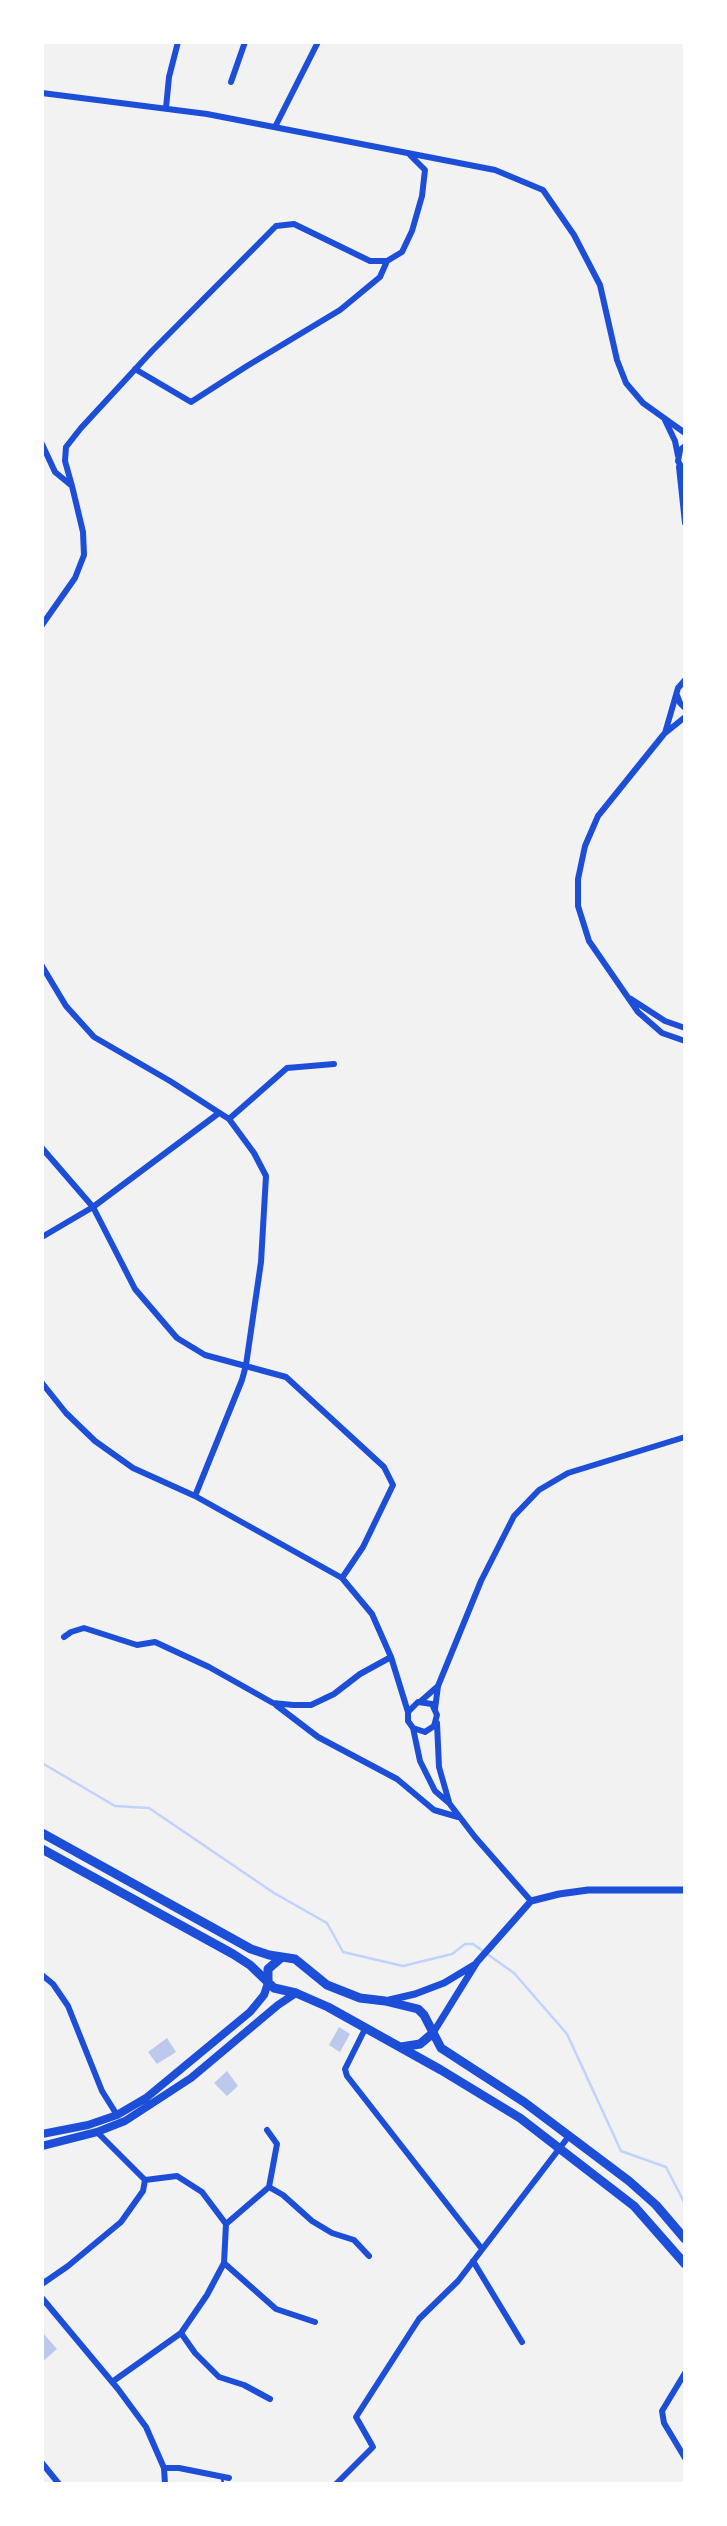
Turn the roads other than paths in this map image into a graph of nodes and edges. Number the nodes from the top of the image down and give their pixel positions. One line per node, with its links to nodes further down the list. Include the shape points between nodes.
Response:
1 (178, 42): 6 (street)
2 (245, 42): 4 (street)
3 (318, 42): 7 (street)
4 (231, 82)
5 (42, 93): 6 (street)
6 (166, 108): 7 (street)
7 (275, 127): 8 (street)
8 (409, 153): 9 (street, via 425,170 422,196 402,252); 11 (street, via 495,170 543,190 600,285 626,383 643,403)
9 (387, 261): 10 (street, via 380,277 340,310 191,402); 10 (street, via 370,261 294,224 276,226)
10 (135, 369): 18 (street, via 66,447)
11 (663, 416): 12 (street); 15 (street)
12 (685, 433)
13 (42, 444): 18 (street, via 55,472)
14 (685, 446): 15 (street)
15 (678, 456): 16 (street)
16 (679, 467): 17 (street); 19 (street)
17 (685, 474)
18 (72, 486): 21 (street, via 84,555 75,578)
19 (684, 504): 20 (street)
20 (685, 523)
21 (42, 625)
22 (685, 680): 23 (street)
23 (677, 693): 24 (street); 26 (street)
24 (685, 708)
25 (685, 717): 26 (street)
26 (664, 734): 28 (street, via 598,816 578,879 578,906 589,941)
27 (42, 966): 32 (street, via 65,1006 94,1037)
28 (629, 998): 29 (street, via 665,1021); 30 (street, via 662,1032)
29 (685, 1027)
30 (685, 1041)
31 (334, 1064): 33 (street, via 287,1068)
32 (219, 1113): 33 (street); 35 (street)
33 (229, 1119): 37 (street, via 266,1176 261,1262)
34 (42, 1148): 35 (street)
35 (93, 1207): 36 (street); 37 (street, via 135,1290 177,1338 205,1355)
36 (42, 1237)
37 (246, 1365): 40 (street); 41 (street, via 286,1377 384,1467 393,1485 363,1547)
38 (42, 1382): 40 (street, via 95,1441 133,1468)
39 (685, 1437): 44 (street, via 568,1473 539,1490 514,1516 481,1581)
40 (195, 1496): 41 (street)
41 (342, 1578): 43 (street, via 372,1614)
42 (64, 1637): 47 (street, via 84,1628 136,1646 155,1642)
43 (391, 1657): 45 (street); 47 (street, via 312,1705)
44 (438, 1686): 46 (street); 48 (street)
45 (403, 1691): 46 (street); 49 (street)
46 (419, 1702): 48 (street); 49 (street)
47 (273, 1703): 53 (street, via 318,1737 397,1779 434,1810)
48 (435, 1709): 50 (street)
49 (408, 1712): 51 (street)
50 (437, 1721): 51 (street, via 429,1730); 52 (street, via 439,1767)
51 (413, 1728): 52 (street, via 420,1761 435,1791)
52 (449, 1803): 53 (street)
53 (460, 1818): 57 (street)
54 (42, 1833): 58 (main road, via 251,1949)
55 (42, 1849): 61 (main road, via 233,1954)
56 (685, 1890): 57 (street, via 588,1890)
57 (531, 1901): 59 (street)
58 (282, 1957): 61 (main road, via 268,1969); 63 (main road, via 295,1959 319,1980 347,1994)
59 (477, 1962): 63 (street, via 444,1983); 65 (street)
60 (42, 1975): 67 (street, via 68,2006 102,2091)
61 (268, 1983): 62 (main road); 67 (main road, via 250,2012 155,2091)
62 (296, 1993): 64 (main road); 69 (main road, via 191,2078 125,2121)
63 (385, 2001): 65 (main road, via 418,2009)
64 (365, 2029): 66 (main road); 78 (street, via 345,2068 347,2076)
65 (433, 2034): 66 (main road, via 420,2044); 71 (main road, via 450,2056)
66 (399, 2047): 73 (main road, via 520,2118)
67 (117, 2115): 70 (main road)
68 (267, 2130): 75 (street, via 277,2144)
69 (97, 2132): 72 (main road); 74 (street)
70 (42, 2134)
71 (569, 2136): 73 (street); 77 (main road, via 629,2181)
72 (42, 2146)
73 (559, 2150): 78 (street); 82 (main road, via 634,2206)
74 (145, 2180): 76 (street, via 177,2176 202,2192); 83 (street, via 121,2222)
75 (269, 2187): 76 (street); 79 (street, via 312,2221 354,2240)
76 (226, 2224): 81 (street)
77 (685, 2239)
78 (482, 2249): 80 (street)
79 (369, 2256)
80 (473, 2261): 87 (street); 97 (street, via 419,2319 356,2417 373,2447)
81 (224, 2263): 85 (street, via 276,2309); 86 (street)
82 (685, 2264)
83 (42, 2284)
84 (42, 2298): 89 (street)
85 (315, 2322)
86 (181, 2333): 89 (street); 90 (street, via 219,2377)
87 (522, 2342)
88 (685, 2373): 91 (street, via 662,2411)
89 (112, 2382): 93 (street, via 146,2427)
90 (270, 2399)
91 (685, 2458)
92 (42, 2463): 95 (street)
93 (164, 2468): 94 (street); 96 (street)
94 (225, 2480)
95 (59, 2484)
96 (165, 2484)
97 (336, 2484)

